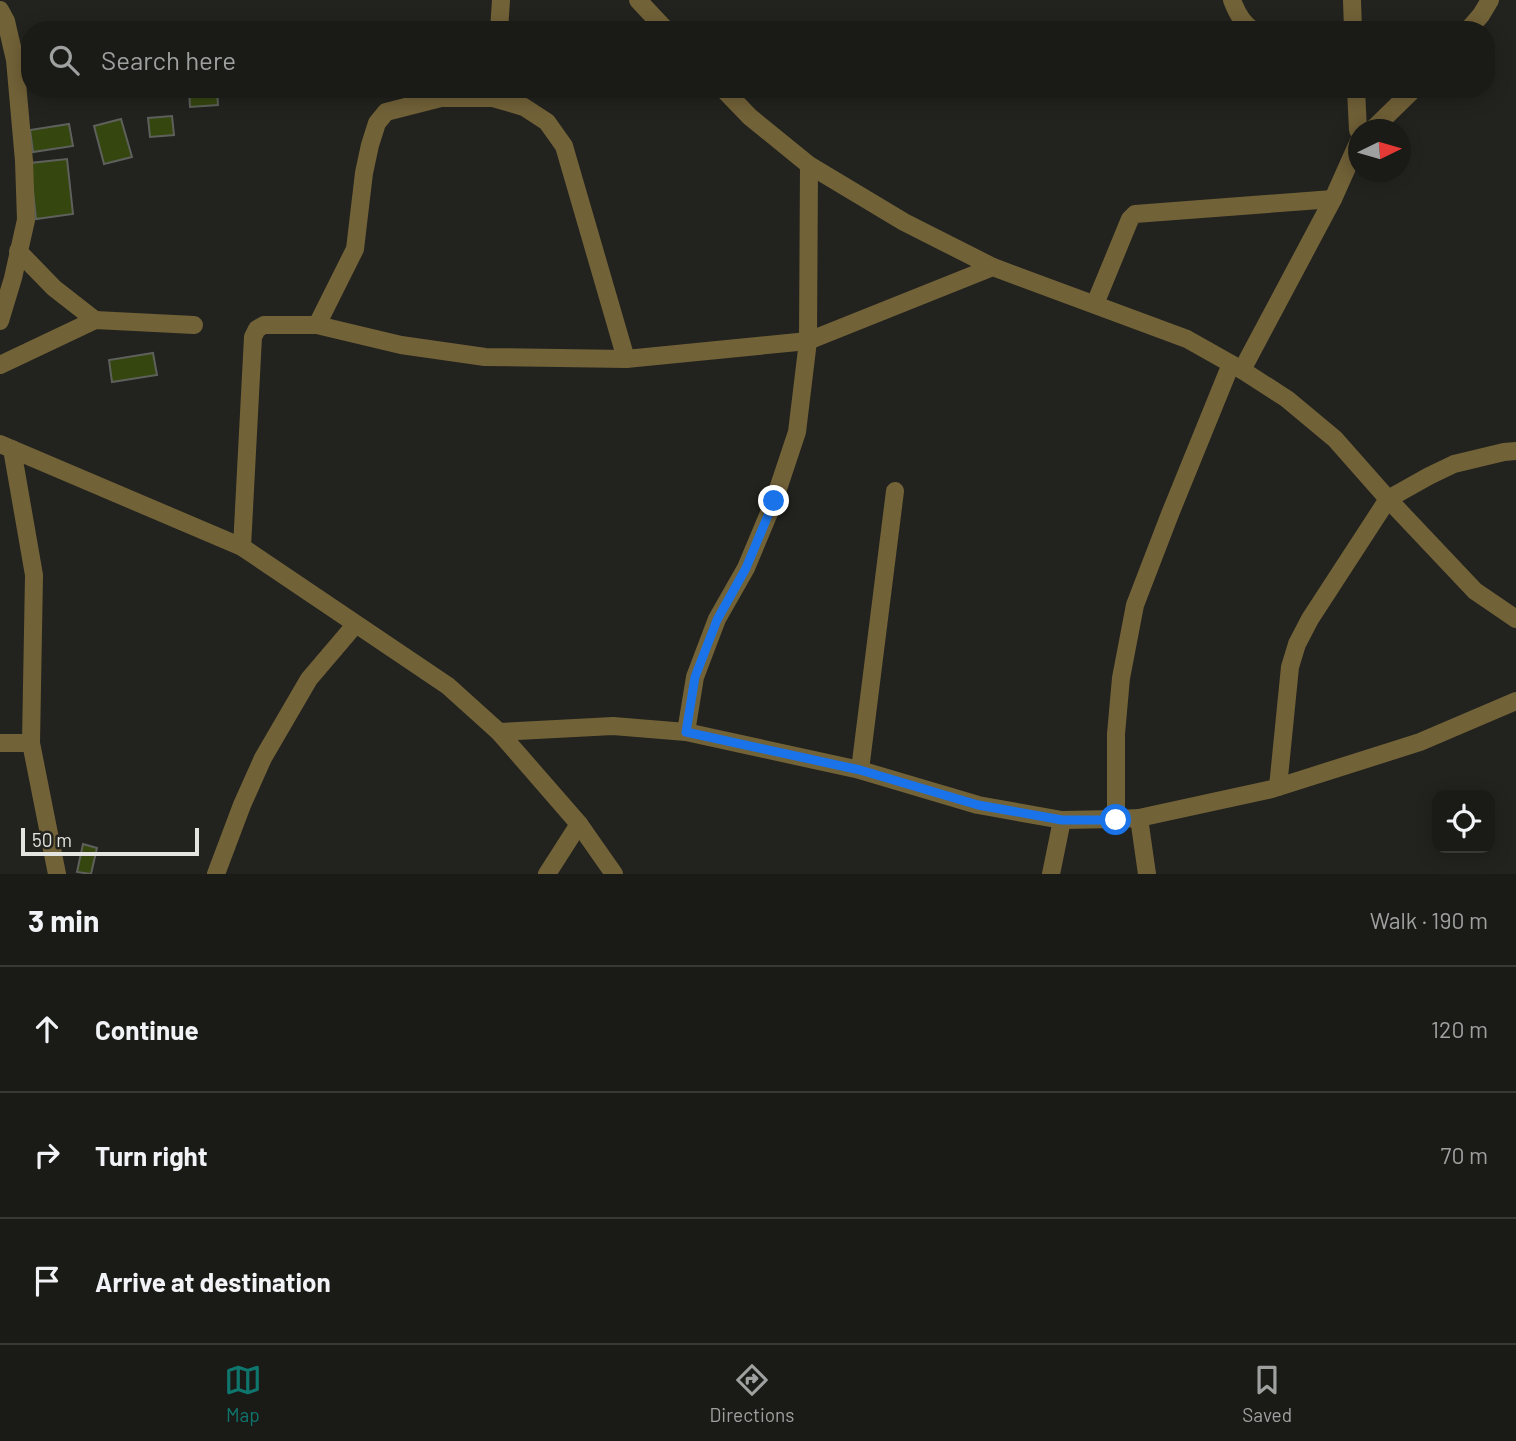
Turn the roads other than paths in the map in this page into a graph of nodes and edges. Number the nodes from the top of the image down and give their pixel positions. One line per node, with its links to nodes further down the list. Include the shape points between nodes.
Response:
1 (501, 0): 7 (street)
2 (638, 0): 8 (street)
3 (1232, 0): 9 (street)
4 (1352, 0): 10 (street)
5 (1490, 0): 11 (street)
6 (0, 10): 22 (street, via 15,60 24,161 26,220)
7 (500, 21)
8 (658, 21)
9 (1244, 21)
10 (1353, 21)
11 (1475, 21)
12 (440, 98): 28 (street, via 386,112 377,123 364,173 355,250)
13 (503, 98): 30 (street, via 548,122 564,146)
14 (732, 98): 19 (street)
15 (1357, 98): 17 (street)
16 (1405, 98): 18 (street)
17 (1358, 119)
18 (1383, 119)
19 (809, 165): 23 (street, via 904,222); 29 (street)
20 (1348, 167): 21 (street)
21 (1333, 199): 24 (street, via 1135,214); 32 (street)
22 (18, 251): 25 (street); 26 (street)
23 (993, 267): 24 (street); 29 (street)
24 (1095, 304): 32 (street, via 1187,339)
25 (94, 320): 27 (street); 31 (street)
26 (0, 321)
27 (194, 325)
28 (317, 325): 30 (street, via 401,345 485,357); 37 (street, via 264,325 253,337)
29 (808, 341): 30 (street); 42 (street, via 797,432 774,501 695,677)
30 (626, 359)
31 (0, 365)
32 (1237, 367): 36 (street, via 1287,399 1335,439); 49 (street, via 1170,514 1135,606 1116,734)
33 (6, 447): 37 (street); 44 (street, via 34,575)
34 (1516, 451): 36 (street, via 1454,464)
35 (895, 491): 45 (street)
36 (1388, 499): 38 (street, via 1475,591); 46 (street, via 1297,644 1290,667)
37 (242, 547): 39 (street)
38 (1516, 619)
39 (355, 625): 41 (street, via 448,686); 52 (street, via 309,679 263,758)
40 (1516, 701): 46 (street, via 1420,742)
41 (499, 732): 42 (street, via 613,726); 50 (street)
42 (686, 732): 45 (street)
43 (0, 743): 44 (street)
44 (31, 743): 51 (street)
45 (860, 770): 48 (street, via 978,805)
46 (1278, 787): 47 (street)
47 (1139, 818): 49 (street); 56 (street)
48 (1062, 820): 49 (street); 55 (street)
49 (1116, 820)
50 (579, 824): 53 (street); 54 (street)
51 (57, 874)
52 (216, 874)
53 (547, 874)
54 (614, 874)
55 (1051, 874)
56 (1147, 874)

